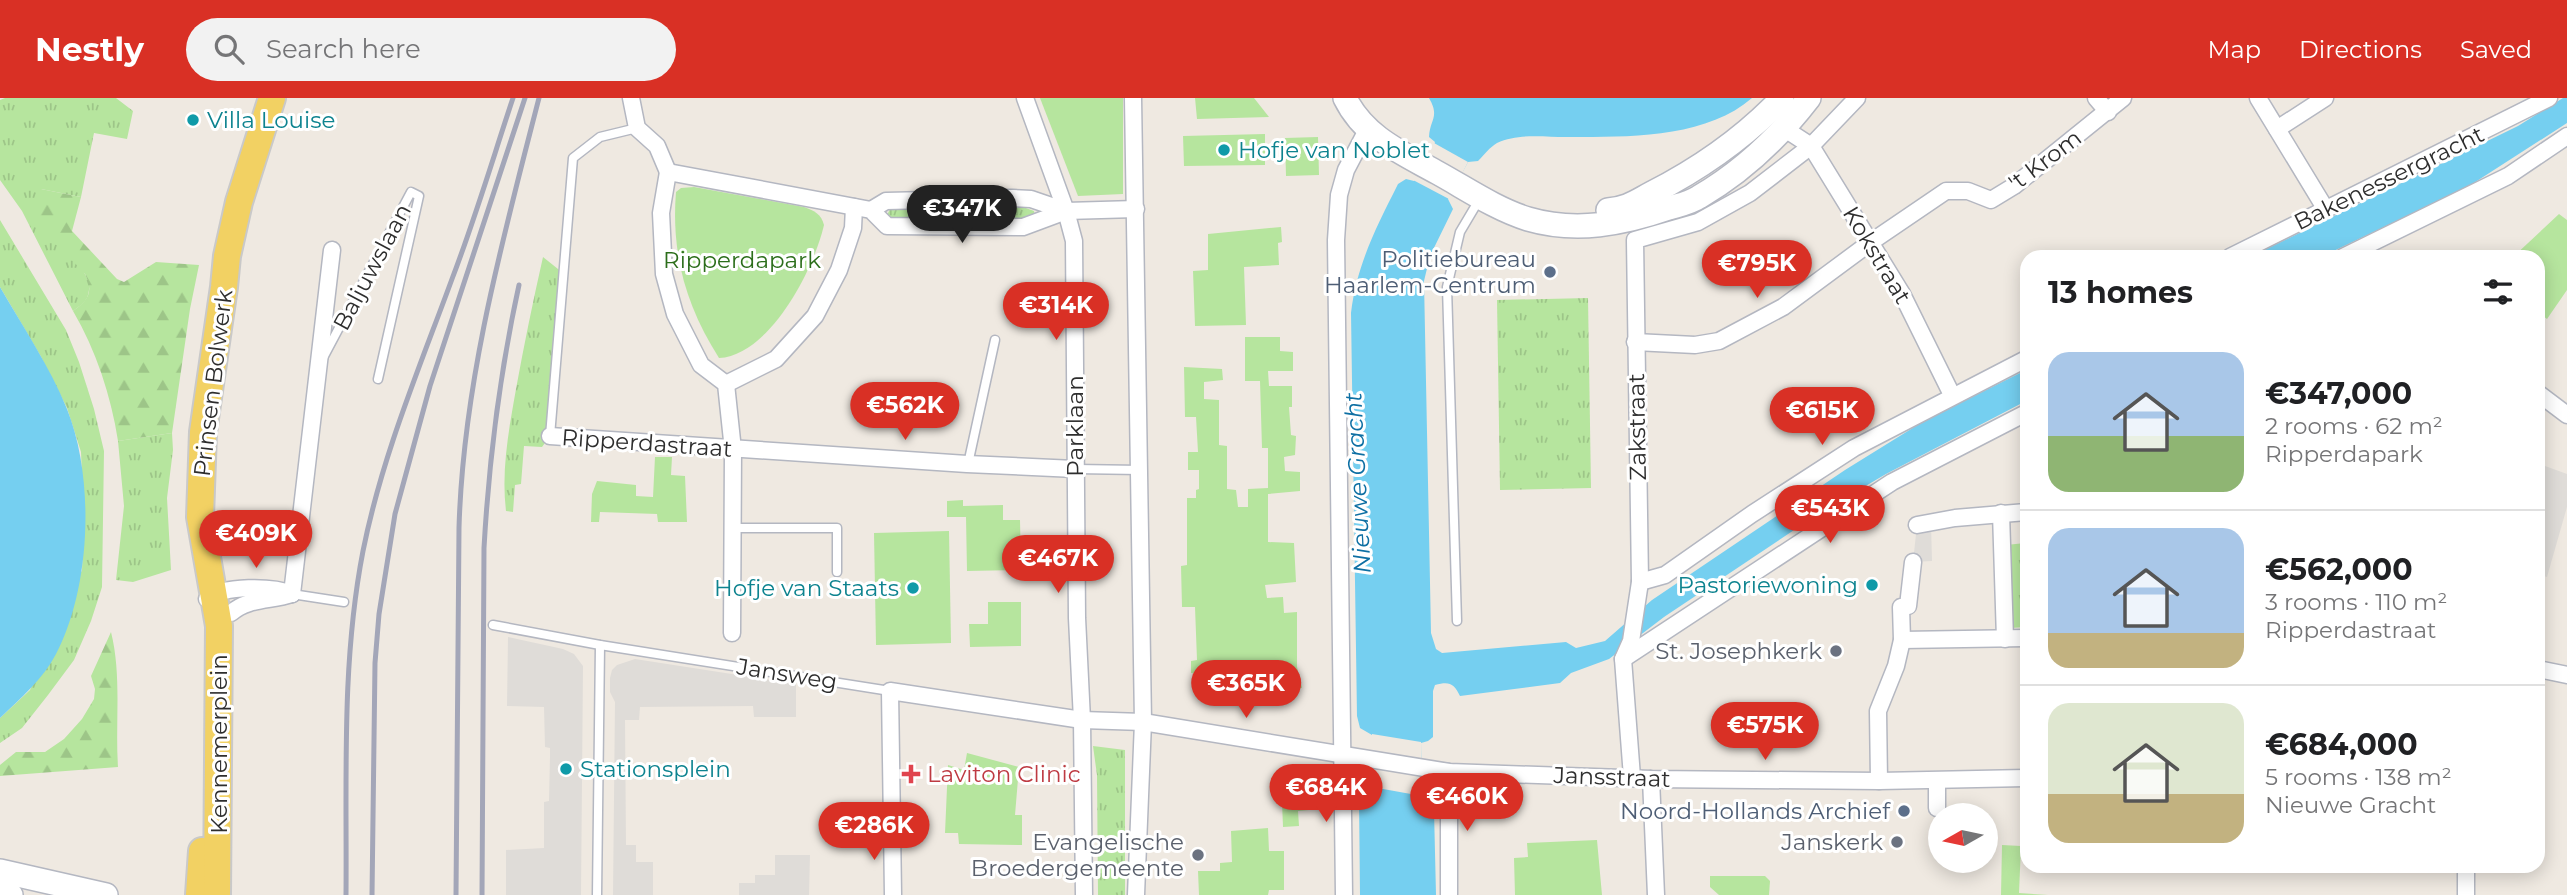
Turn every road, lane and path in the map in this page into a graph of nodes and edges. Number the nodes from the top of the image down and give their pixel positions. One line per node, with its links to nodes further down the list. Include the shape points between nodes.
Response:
1 (272, 98): 59 (main road, Prinsen Bolwerk, via 227,256 214,286 195,389 188,518 195,576)
2 (631, 98): 17 (street)
3 (1025, 98): 30 (street, Parklaan)
4 (1133, 98): 28 (street)
5 (1345, 98): 20 (street)
6 (1354, 98): 23 (street)
7 (1782, 98): 16 (street)
8 (1809, 98): 18 (street)
9 (1857, 98): 22 (street)
10 (2096, 98): 15 (street)
11 (2123, 98): 15 (street, 't Krom)
12 (2258, 98): 19 (street)
13 (2325, 98): 19 (street)
14 (2549, 98): 27 (street, Bakenessergracht)
15 (2108, 111): 32 (street, 't Krom, via 1991,200 1968,191 1946,191)
16 (1763, 118): 18 (street); 31 (street, via 1674,183)
17 (637, 128): 24 (street, via 657,146); 46 (lane, Ripperdastraat, via 600,138 573,158)
18 (1785, 129): 22 (street, Kokstraat); 31 (street, via 1697,199)
19 (2277, 129): 27 (street)
20 (1367, 130): 23 (street); 76 (street, via 1346,170 1336,240)
21 (2567, 136): 35 (street, via 2508,176)
22 (1811, 146): 31 (street, via 1750,193 1698,222); 32 (street, Kokstraat)
23 (1425, 159): 25 (street)
24 (668, 172): 26 (street); 41 (street, via 662,213 664,274 675,314 701,365)
25 (1483, 192): 31 (street, via 1527,218 1546,223 1595,226); 62 (lane, via 1460,232 1447,287)
26 (854, 207): 29 (street); 41 (street, via 853,228 838,271 814,316 776,359)
27 (2325, 208): 34 (street, Bakenessergracht)
28 (1136, 209): 30 (street); 50 (street)
29 (871, 210): 30 (street, via 886,201 1012,198); 30 (street, via 887,226 1023,227)
30 (1066, 211): 49 (street, Parklaan, via 1074,241)
31 (1634, 222): 37 (street, Zakstraat)
32 (1871, 242): 37 (street, 't Krom, via 1783,307 1719,341 1695,345); 42 (street, Kokstraat)
33 (332, 250): 39 (street, Baljuwslaan)
34 (2244, 250)
35 (2357, 250)
36 (995, 340): 48 (lane)
37 (1635, 342): 57 (street, Zakstraat)
38 (2020, 362): 42 (street)
39 (317, 367): 40 (lane, Baljuwslaan, via 411,192 419,196); 58 (street, Baljuwslaan)
40 (377, 379)
41 (726, 384): 47 (street)
42 (1952, 395): 57 (street, via 1854,448 1665,575)
43 (2545, 398): 45 (street)
44 (2020, 415): 69 (street, via 1892,482)
45 (2567, 415)
46 (550, 436): 47 (street, Ripperdastraat)
47 (733, 450): 48 (street, Ripperdastraat); 54 (street)
48 (968, 464): 49 (street, Ripperdastraat)
49 (1076, 469): 50 (lane, Ripperdastraat); 74 (street, Parklaan)
50 (1140, 470): 75 (street)
51 (2020, 512): 52 (street)
52 (2001, 513): 53 (street); 66 (street)
53 (1917, 525)
54 (733, 528): 56 (lane, via 837,528); 64 (street)
55 (1913, 562): 67 (street, via 1908,606 1901,607)
56 (837, 572)
57 (1640, 582): 69 (street, Zakstraat, via 1631,641)
58 (292, 594): 59 (street, via 279,588); 60 (lane); 61 (street, via 247,603)
59 (208, 598): 72 (main road, Kennemerplein, via 219,626); 89 (main road, Kennemerplein, via 205,822)
60 (344, 602)
61 (231, 613): 72 (main road, via 227,676)
62 (1457, 621)
63 (493, 625): 68 (lane, Jansweg)
64 (732, 633)
65 (2020, 638): 66 (street)
66 (2005, 639): 67 (street)
67 (1902, 640): 81 (street, via 1878,711)
68 (600, 645): 73 (lane, Jansweg); 91 (lane)
69 (1623, 659): 78 (street)
70 (2545, 670): 71 (street)
71 (2567, 675)
72 (219, 686): 90 (main road, Kennemerplein)
73 (890, 691): 74 (street, Jansweg); 92 (street)
74 (1083, 720): 75 (street); 93 (street, Parklaan)
75 (1143, 722): 76 (street); 94 (street)
76 (1344, 753): 77 (street, Jansstraat); 95 (street)
77 (1449, 772): 78 (street, Jansstraat); 96 (street)
78 (1632, 777): 80 (street, Jansstraat)
79 (2020, 778): 82 (street, Jansstraat)
80 (1651, 779): 81 (street, Jansstraat); 97 (street)
81 (1879, 781): 82 (street, Jansstraat)
82 (1937, 781): 83 (street)
83 (1937, 803)
84 (0, 871): 88 (street)
85 (2466, 873): 98 (street)
86 (0, 893): 87 (street)
87 (11, 895)
88 (106, 895)
89 (199, 895)
90 (218, 895)
91 (597, 895)
92 (893, 895)
93 (1084, 895)
94 (1136, 895)
95 (1345, 895)
96 (1450, 895)
97 (1656, 895)
98 (2466, 895)

